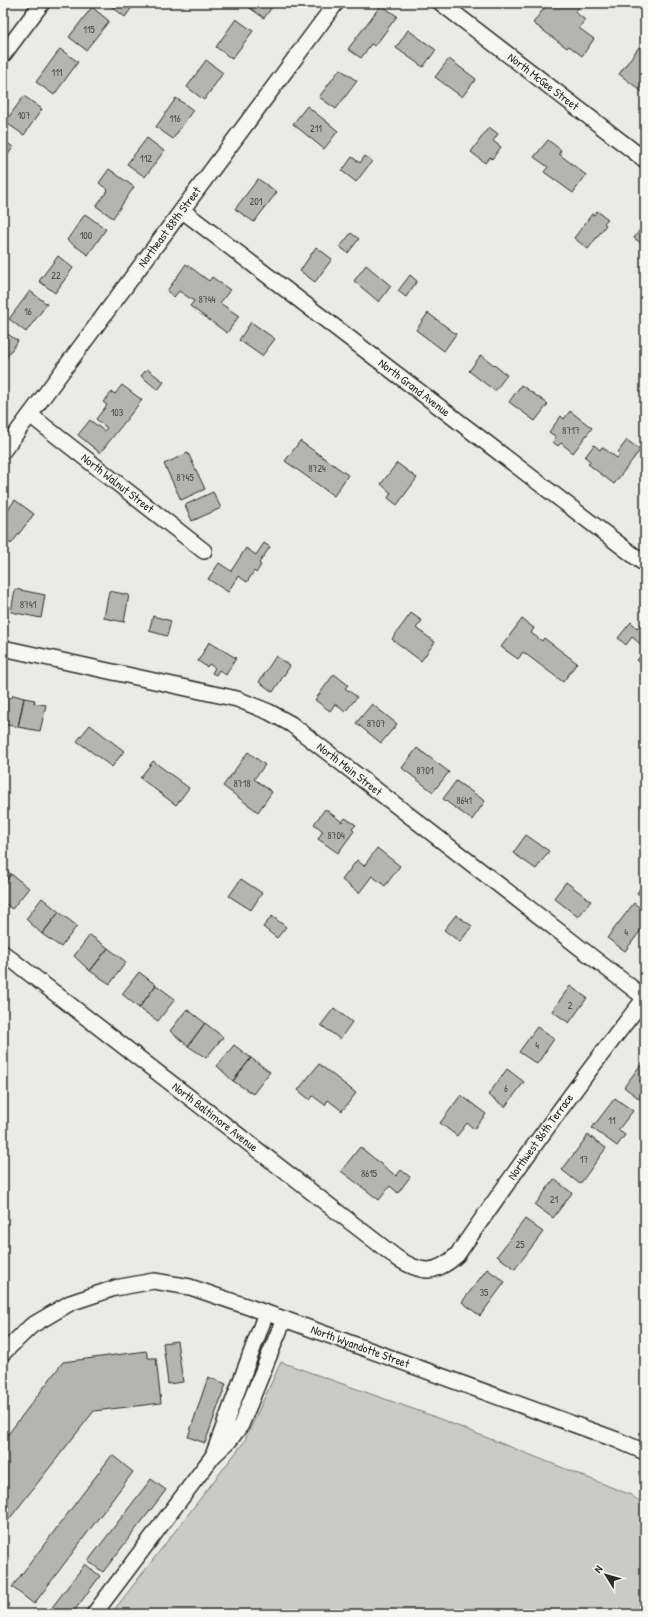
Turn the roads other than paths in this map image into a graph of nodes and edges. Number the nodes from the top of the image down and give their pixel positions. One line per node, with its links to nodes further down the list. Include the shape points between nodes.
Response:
1 (42, 3): 4 (street)
2 (336, 3): 6 (street, Northeast 88th Street)
3 (441, 3): 5 (street, North McGee Street)
4 (3, 55)
5 (645, 160)
6 (183, 211): 7 (street, Northeast 88th Street); 10 (street, North Grand Avenue)
7 (30, 415): 8 (street, Northeast 88th Street); 9 (street, North Walnut Street)
8 (3, 452)
9 (204, 551)
10 (645, 564)
11 (3, 648): 13 (street, North Main Street, via 237,699 269,712 291,724)
12 (3, 952): 14 (street, North Baltimore Avenue, via 397,1258 419,1270)
13 (645, 998): 14 (street, Northwest 86th Terrace, via 565,1101 457,1254 447,1264)
14 (433, 1269)
15 (266, 1313): 16 (street, North Wyandotte Street); 17 (street, North Wyandotte Street, via 190,1287 154,1281 115,1288 70,1304 31,1326); 19 (street)
16 (284, 1319): 18 (street, North Wyandotte Street); 19 (street, via 241,1425)
17 (3, 1353)
18 (645, 1452)
19 (213, 1456): 20 (street)
20 (94, 1614)

